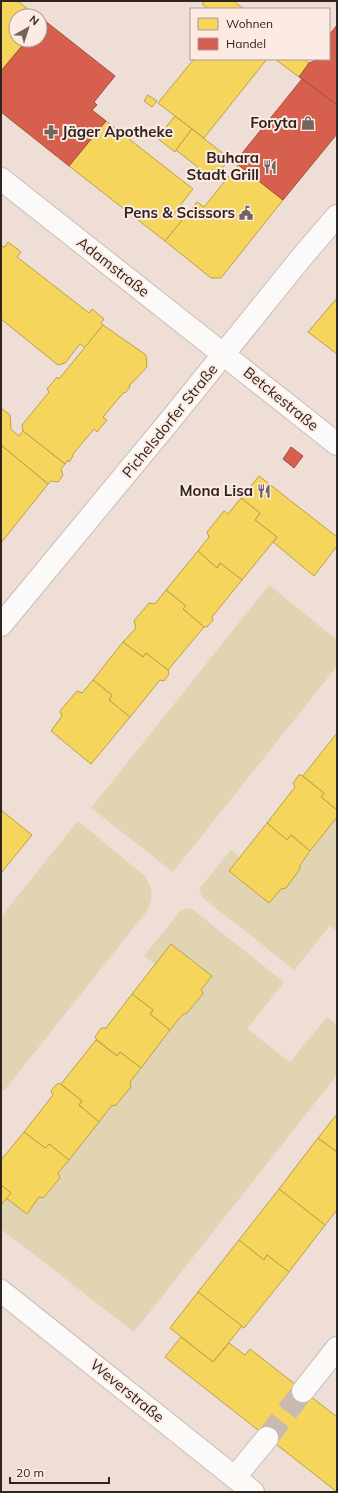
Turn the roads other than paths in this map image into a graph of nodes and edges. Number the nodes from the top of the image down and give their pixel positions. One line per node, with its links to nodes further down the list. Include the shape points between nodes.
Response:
1 (1, 179): 3 (street, Adamstraße)
2 (337, 216): 3 (street, Pichelsdorfer Straße)
3 (224, 354): 4 (street, Betckestraße); 5 (street, Pichelsdorfer Straße)
4 (337, 444)
5 (1, 625)
6 (1, 1291): 10 (street, Weverstraße)
7 (337, 1348): 8 (street)
8 (303, 1391)
9 (266, 1438): 10 (street)
10 (235, 1477): 11 (street, Weverstraße)
11 (253, 1492)

